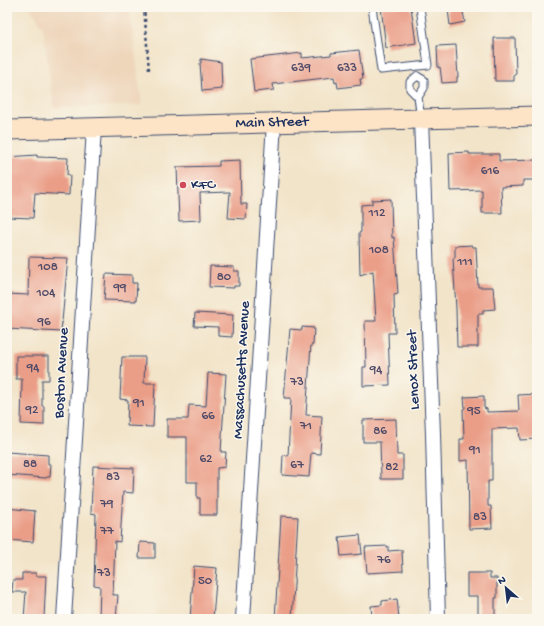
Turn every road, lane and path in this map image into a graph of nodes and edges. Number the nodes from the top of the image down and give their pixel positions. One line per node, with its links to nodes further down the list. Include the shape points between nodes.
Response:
1 (144, 7): 5 (path)
2 (372, 7): 4 (lane, via 380,70)
3 (420, 7): 4 (lane, via 428,64)
4 (416, 67): 6 (lane)
5 (149, 70)
6 (417, 76): 7 (lane, via 424,80 424,88); 7 (lane, via 410,82 410,89)
7 (418, 97): 9 (lane)
8 (537, 116): 9 (main road, Main Street)
9 (421, 120): 10 (main road, Main Street); 15 (street, Lenox Street)
10 (274, 123): 11 (main road, Main Street); 14 (street, Massachusetts Avenue)
11 (94, 128): 12 (main road, Main Street); 13 (street, Boston Avenue)
12 (7, 130)
13 (64, 619)
14 (243, 619)
15 (438, 619)

